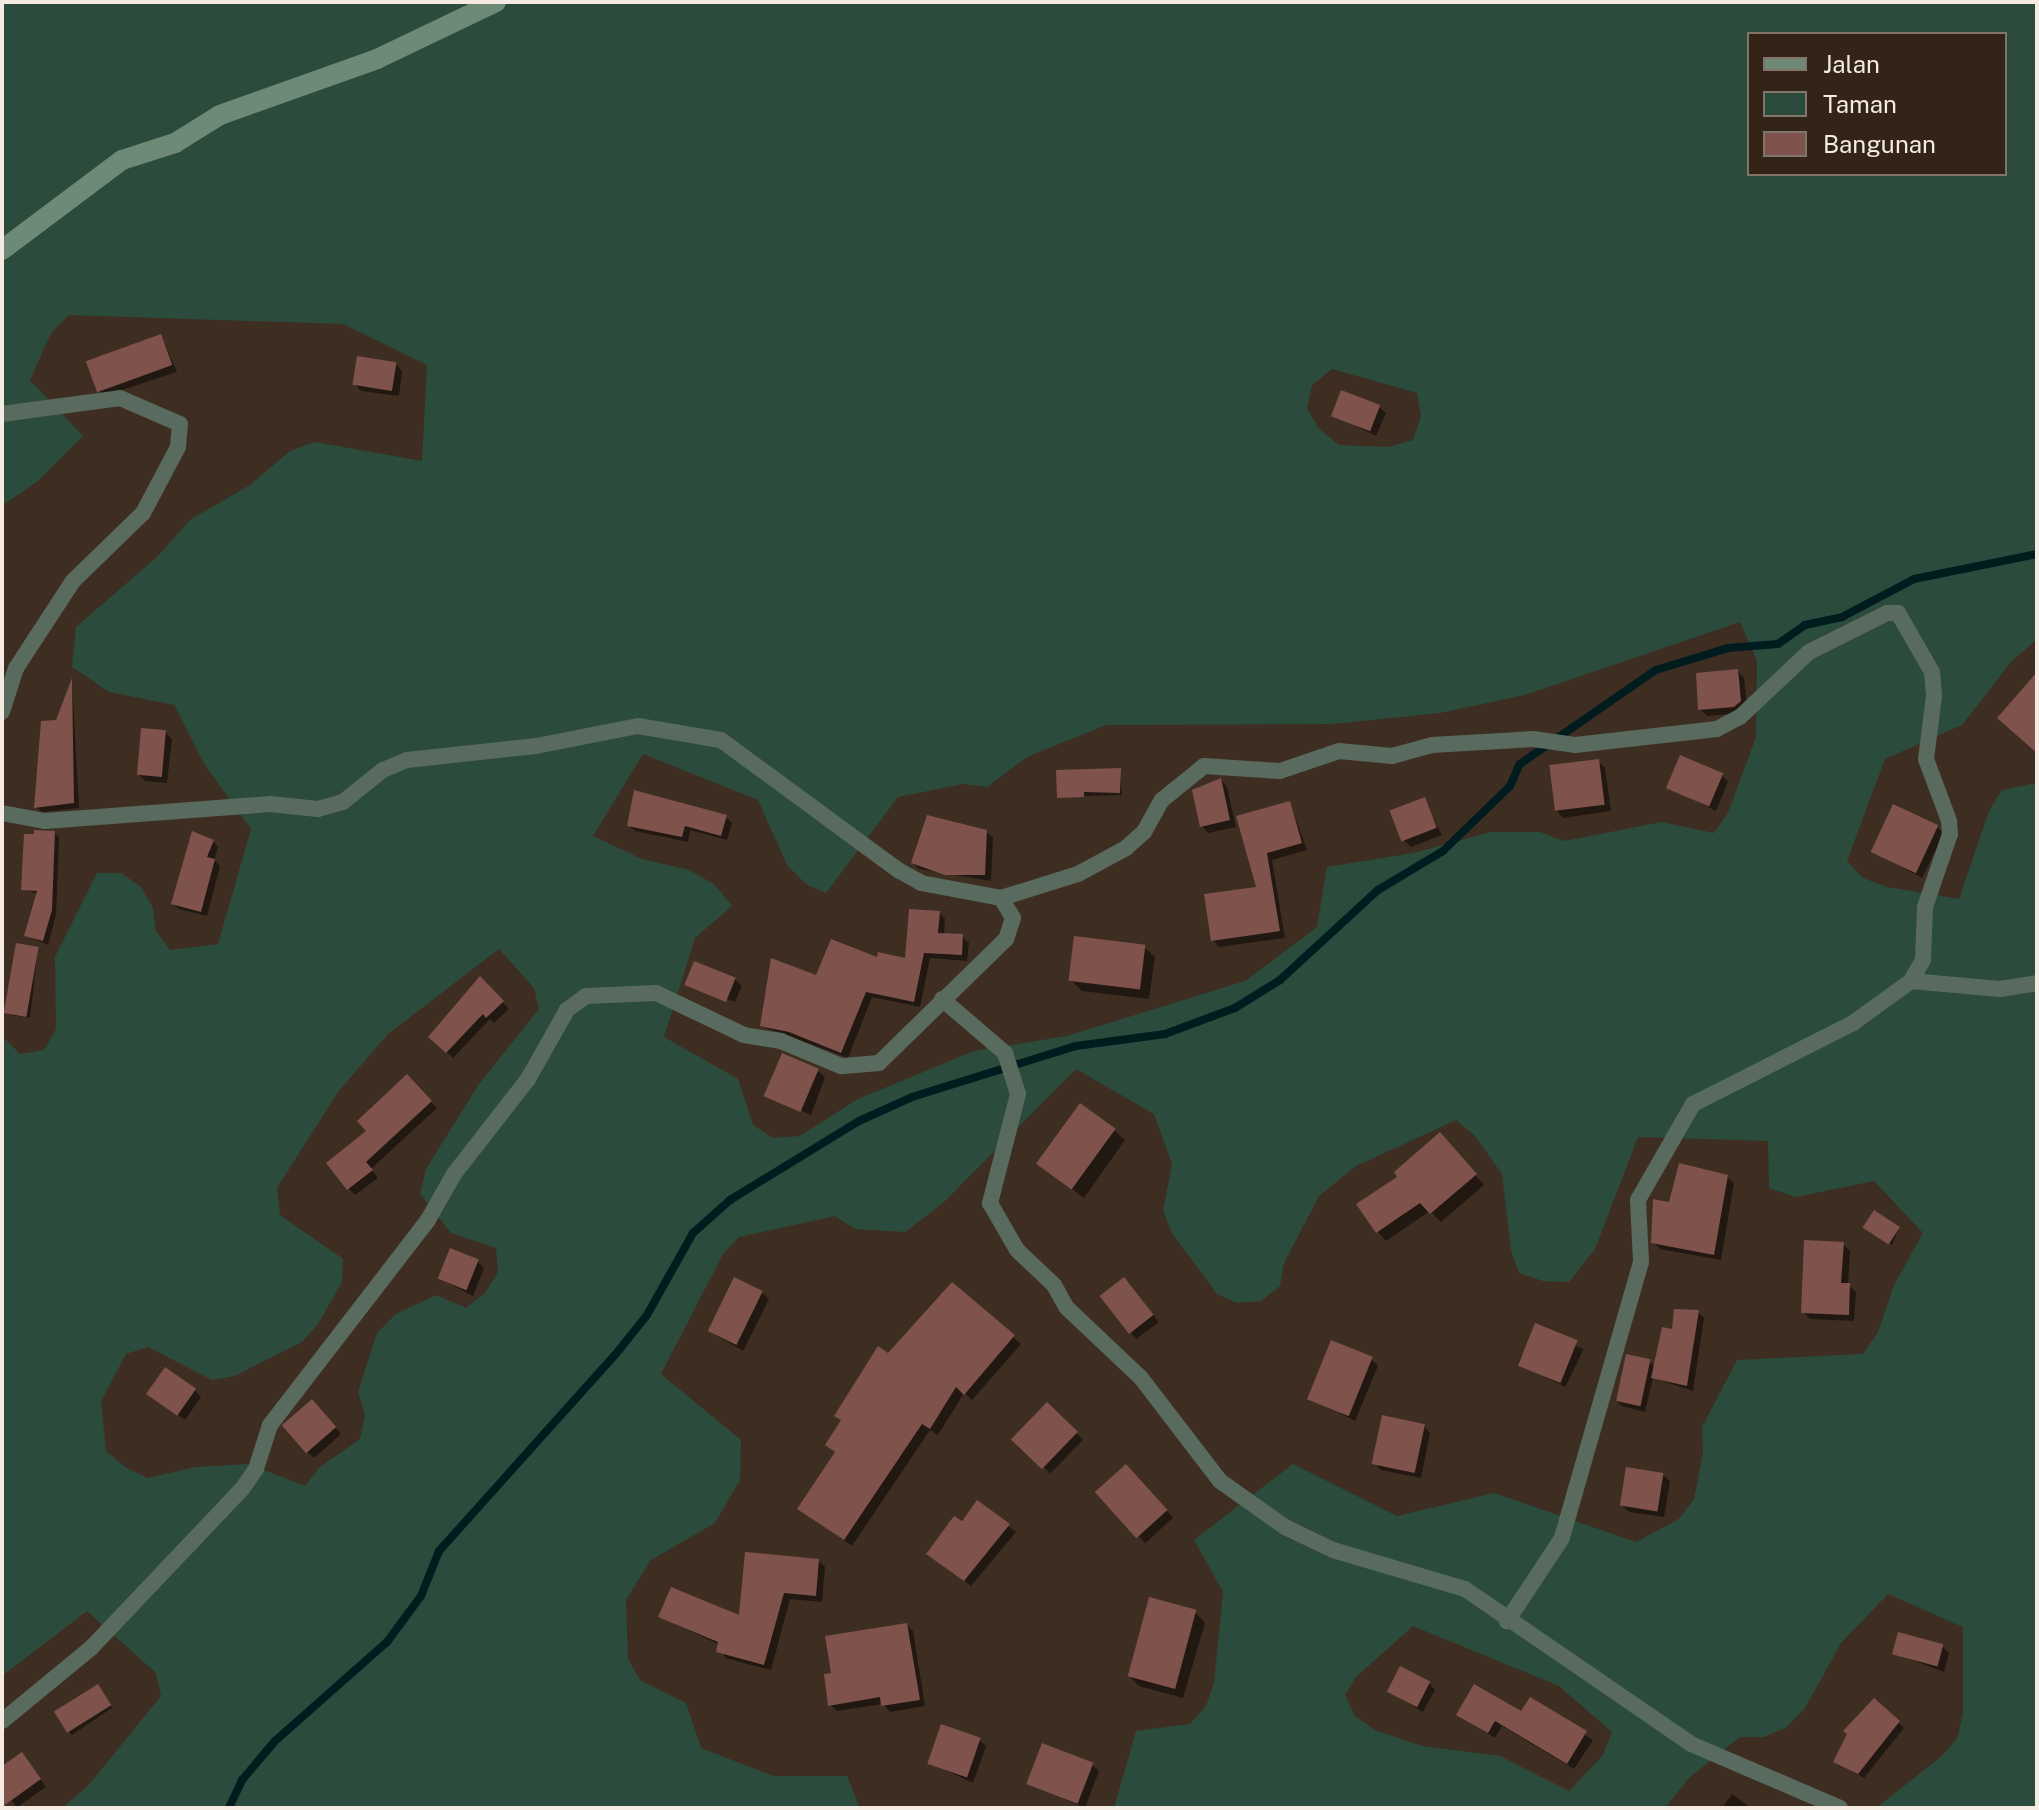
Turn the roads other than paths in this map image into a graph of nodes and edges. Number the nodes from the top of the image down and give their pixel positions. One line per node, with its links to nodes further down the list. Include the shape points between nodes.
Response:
1 (496, 2): 2 (street, via 377,59 220,115 175,143 122,160)
2 (2, 250)
3 (2, 414): 4 (lane, via 120,398 180,424 178,447 143,513 73,581 16,668)
4 (2, 712)
5 (2, 813): 6 (lane, via 45,821 270,804 318,809 343,802 383,770 407,760 536,746 638,726 721,740 921,883)
6 (1001, 898): 7 (lane, via 1078,874 1126,848 1144,832 1162,800 1204,766 1280,771 1339,751 1392,756 1432,745 1533,739 1575,745 1730,724 1809,652 1887,613 1898,613 1932,672 1926,759 1950,834 1925,907 1923,960); 9 (lane, via 1013,918 1012,930)
7 (1911, 981): 8 (lane, via 2000,989); 10 (lane, via 1853,1023 1693,1104 1638,1200 1641,1262 1562,1538)
8 (2037, 983)
9 (942, 999): 10 (lane, via 1005,1053 1018,1094 990,1203 1017,1250 1054,1285 1066,1307 1141,1378 1220,1481 1285,1527 1333,1550 1465,1589); 11 (lane, via 889,1057 855,1068 781,1041 744,1035 656,993 586,996 567,1010 528,1079 454,1174 428,1220 270,1425 256,1469 242,1489 91,1648)
10 (1507, 1621): 12 (lane, via 1691,1744)
11 (2, 1721)
12 (1840, 1808)

